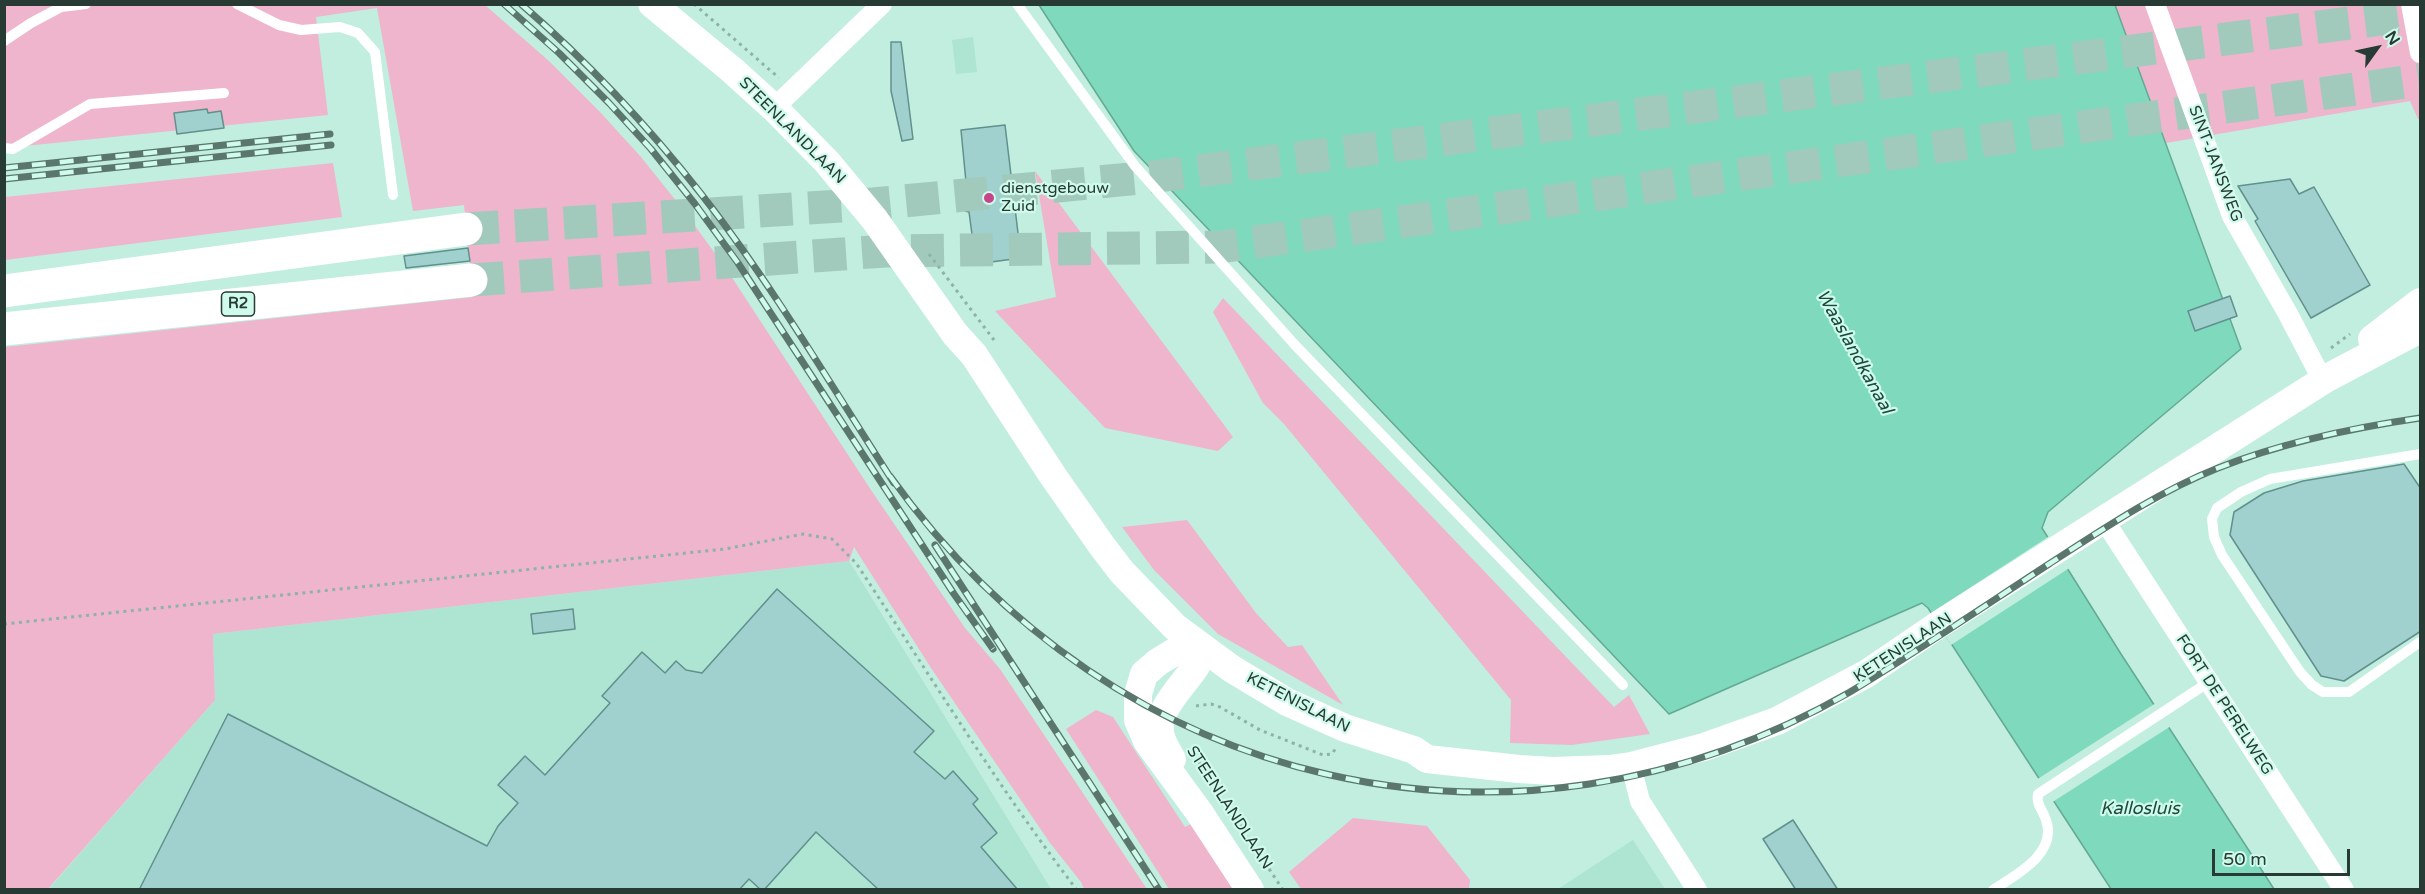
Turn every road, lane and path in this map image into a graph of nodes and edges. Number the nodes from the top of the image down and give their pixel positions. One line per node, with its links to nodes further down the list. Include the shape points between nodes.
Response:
1 (86, 4): 11 (lane, via 62,7)
2 (237, 4): 16 (lane, via 279,25 301,30 340,27 358,33 375,52)
3 (652, 4): 14 (main road, STEENLANDLAAN)
4 (694, 4): 14 (path)
5 (882, 4): 14 (street)
6 (1017, 4): 32 (lane, via 1135,166 1295,345)
7 (2155, 4): 25 (street, SINT-JANSWEG, via 2232,216)
8 (2411, 4): 12 (street)
9 (2418, 4): 10 (street)
10 (2421, 9)
11 (4, 41)
12 (2421, 53)
13 (224, 93): 15 (lane, via 90,104 13,148)
14 (783, 99): 30 (main road, STEENLANDLAAN, via 974,355 1116,564 1175,627)
15 (4, 148)
16 (393, 195)
17 (466, 230): 20 (highway)
18 (927, 251): 24 (path)
19 (471, 280): 22 (highway, R2)
20 (4, 291)
21 (2421, 303): 25 (main road, KETENISLAAN, via 2380,332)
22 (4, 329)
23 (2421, 329): 25 (main road, KETENISLAAN)
24 (999, 348)
25 (2325, 380): 27 (main road, KETENISLAAN)
26 (2421, 454): 29 (lane, via 2270,479 2228,500 2217,508 2212,519 2222,555 2300,672 2323,692 2349,692)
27 (2104, 520): 31 (street, FORT DE PERELWEG); 37 (main road, KETENISLAAN, via 1866,674 1777,721 1704,747)
28 (4, 624): 39 (path, via 725,549 803,534 832,539 856,563 1013,801)
29 (2421, 642)
30 (1193, 656): 34 (main road, KETENISLAAN, via 1258,707); 36 (main road, KETENISLAAN, via 1318,717 1414,750); 38 (main road, STEENLANDLAAN, via 1166,707 1160,736); 38 (main road, STEENLANDLAAN, via 1158,662 1144,674 1138,694 1138,720 1147,741)
31 (2209, 682): 43 (lane, via 2038,794 2047,821 2042,849 2034,862); 44 (street, FORT DE PERELWEG)
32 (1623, 685)
33 (1188, 712): 34 (path, via 1203,704 1220,706 1260,730 1323,755 1332,753)
34 (1340, 744): 36 (main road, KETENISLAAN, via 1417,763)
35 (1193, 754): 41 (path, STEENLANDLAAN)
36 (1427, 759): 37 (main road, KETENISLAAN, via 1519,770)
37 (1631, 766): 42 (street, via 1640,801)
38 (1199, 812): 40 (main road, STEENLANDLAAN)
39 (1077, 890)
40 (1250, 890)
41 (1283, 890)
42 (1697, 890)
43 (1993, 890)
44 (2344, 890)

